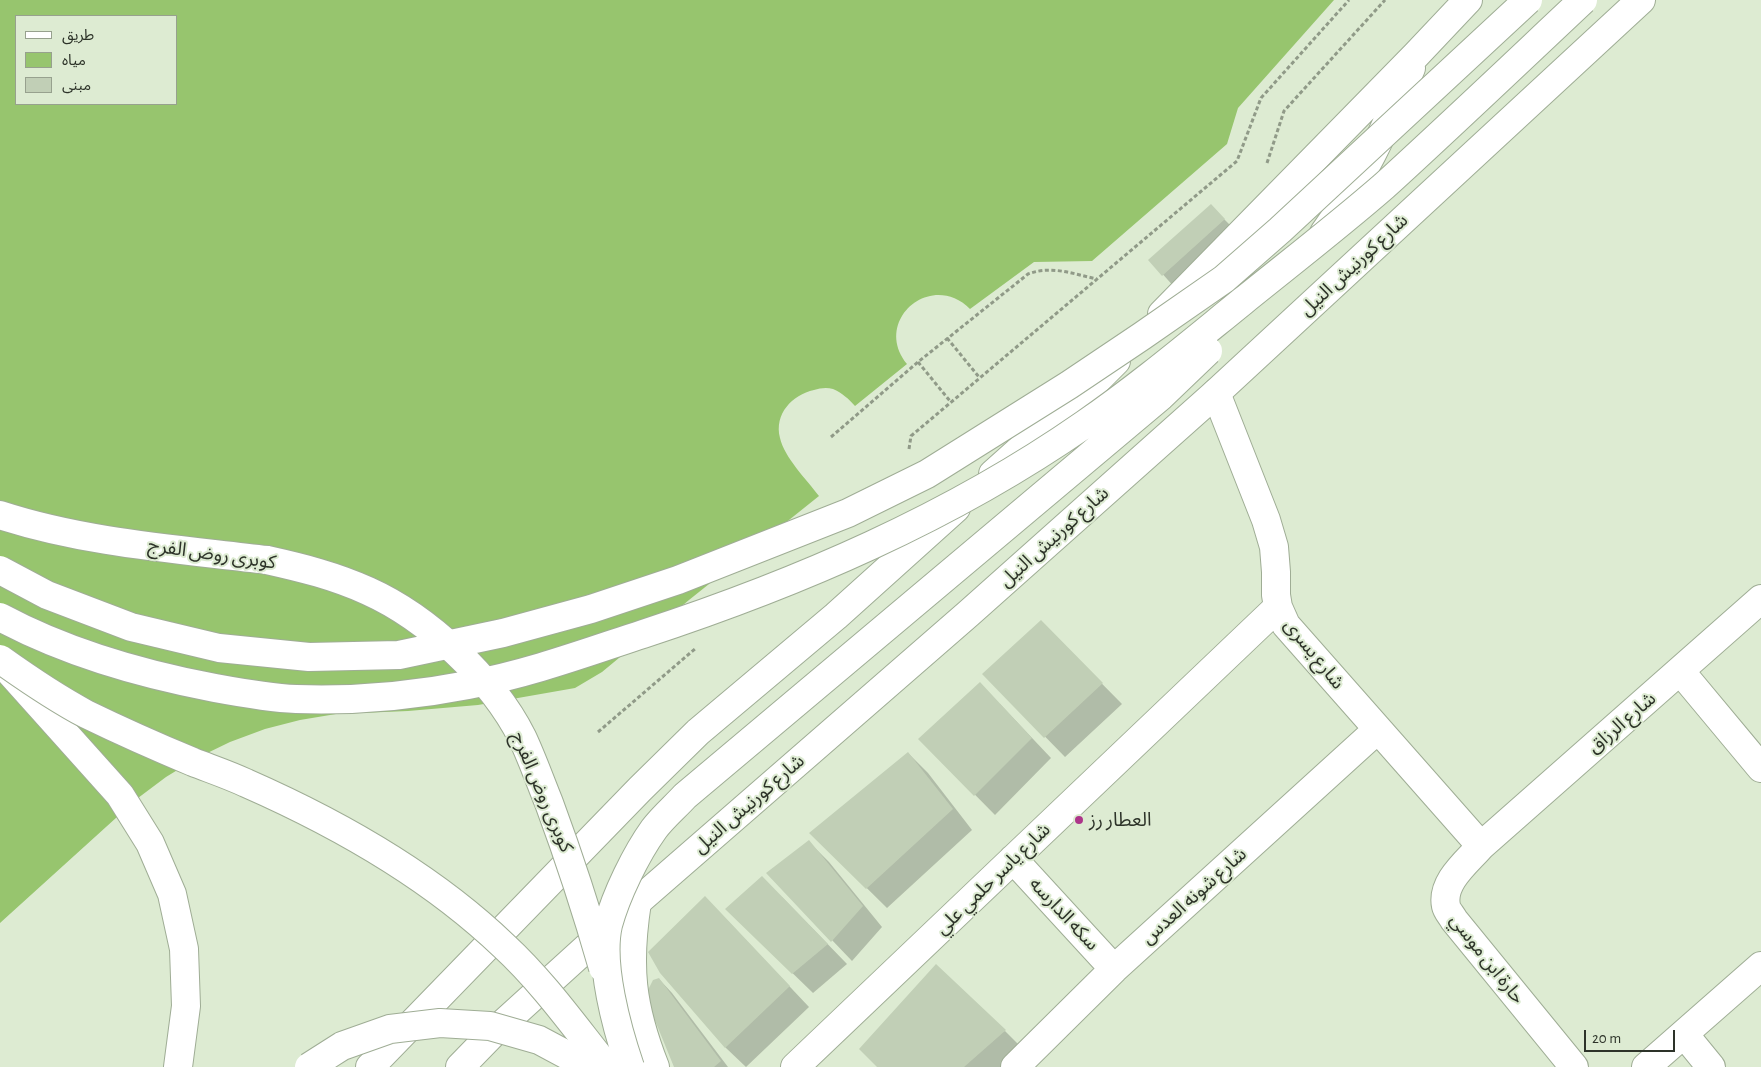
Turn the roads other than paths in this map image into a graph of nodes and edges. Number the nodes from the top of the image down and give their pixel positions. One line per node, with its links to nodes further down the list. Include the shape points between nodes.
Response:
1 (1468, 0): 5 (main road)
2 (1528, 0): 8 (main road, bridge, via 1280,230 1231,272 1142,336 927,474 848,514 678,580 529,625 399,655 309,657 219,648 131,627 46,595)
3 (1583, 0): 11 (main road, bridge, via 1381,188 1151,376 1091,420 1013,471 940,512 772,589 528,671 470,685 353,699 245,694 167,679 90,656)
4 (1641, 0): 6 (main road, شارع كورنيش النيل)
5 (1416, 55): 24 (main road, via 1088,389 836,616 698,732 646,782); 28 (main road, bridge, via 1389,121 1360,175 1334,220 1292,273 1161,396 714,770 654,829 632,866 608,926 608,980)
6 (1216, 392): 10 (main road, شارع يسرى, via 1274,546); 18 (main road, شارع كورنيش النيل, via 968,614)
7 (0, 515): 29 (main road, كوبرى روض الفرج, bridge, via 130,544 267,560 319,572 369,591 416,618 457,652 492,691 521,736 568,854)
8 (0, 570)
9 (1761, 599): 13 (main road, شارع الرزاق)
10 (1278, 607): 14 (main road, شارع يسرى, via 1286,625); 17 (main road, شارع ياسر حلمي علي)
11 (0, 617)
12 (0, 660): 22 (main road, via 120,795 150,842 172,894 184,949 186,1006); 27 (main road, bridge, via 86,713 246,782 358,840 412,874 463,910 505,946 542,986)
13 (1681, 672): 15 (main road); 16 (main road, شارع الرزاق)
14 (1377, 730): 16 (main road, شارع يسرى); 20 (main road, شارع شونه العدس)
15 (1761, 768)
16 (1481, 846): 33 (main road, حارة ابن موسي, via 1453,878 1446,892 1446,907)
17 (1013, 859): 20 (main road, سكه الدارسه); 31 (main road, شارع ياسر حلمي علي)
18 (637, 902): 25 (main road, شارع كورنيش النيل, via 496,1030); 30 (main road, via 632,936 632,979 635,1004)
19 (1761, 966): 21 (main road)
20 (1114, 969): 32 (main road, شارع شونه العدس)
21 (1684, 1034): 34 (main road); 35 (main road)
22 (178, 1067)
23 (309, 1067): 26 (main road, bridge, via 342,1046 390,1029 440,1023 490,1026 539,1040)
24 (370, 1067)
25 (460, 1067)
26 (588, 1067)
27 (607, 1067)
28 (630, 1067)
29 (635, 1067)
30 (655, 1067)
31 (795, 1067)
32 (1015, 1067)
33 (1574, 1067)
34 (1646, 1067)
35 (1712, 1067)

